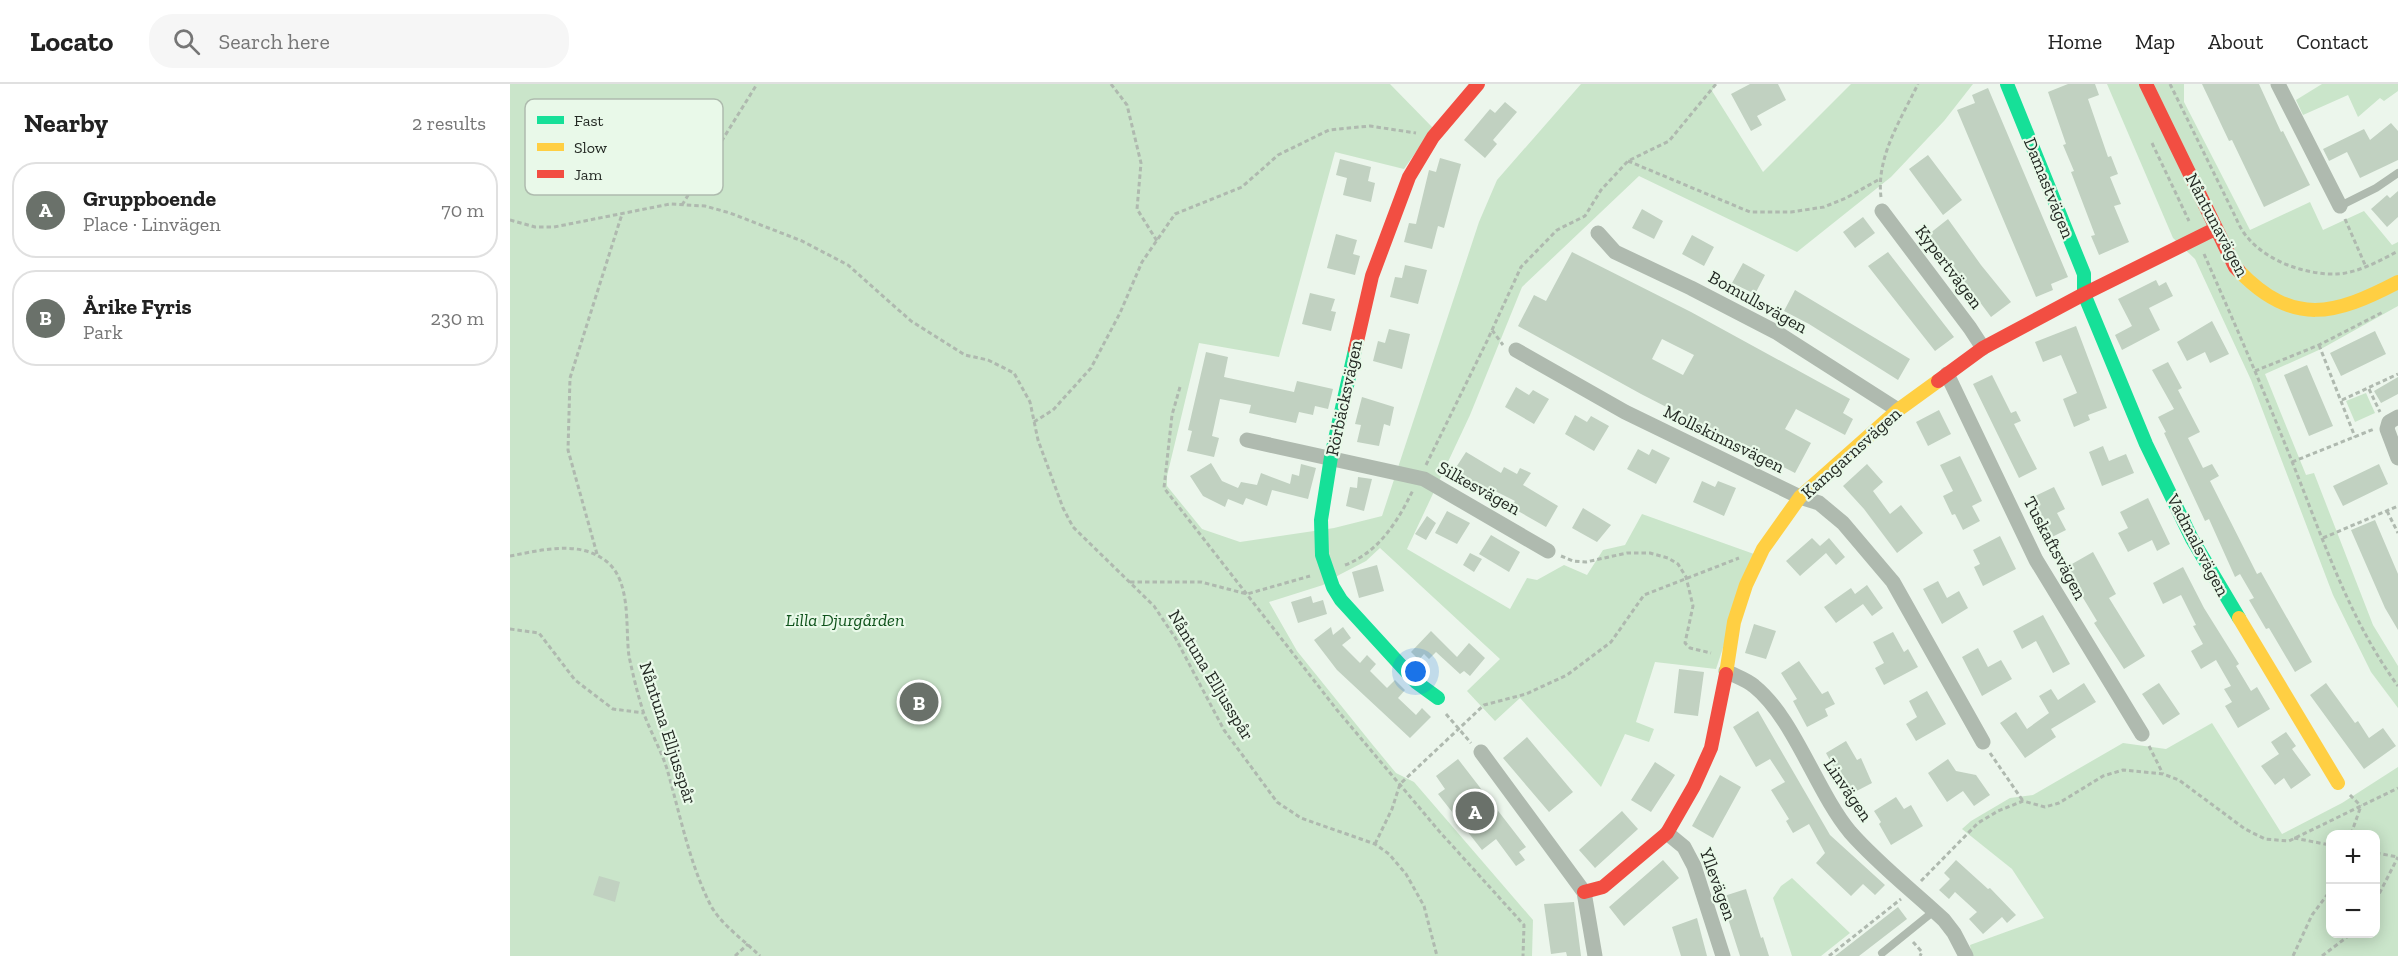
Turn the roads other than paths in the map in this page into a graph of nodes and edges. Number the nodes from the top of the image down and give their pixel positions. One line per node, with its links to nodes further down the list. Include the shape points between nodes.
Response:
1 (1478, 84): 18 (street, Rörbäcksvägen, via 1433,137 1409,177 1372,276)
2 (2007, 84): 11 (street, Damastvägen, via 2084,274)
3 (2146, 84): 8 (street, Nåntunavägen)
4 (2278, 84): 6 (street)
5 (2398, 173): 6 (lane)
6 (2340, 206)
7 (1882, 211): 12 (street, Kypertvägen)
8 (2215, 229): 10 (street, Nåntunavägen, via 2235,267 2248,282 2285,306 2324,311 2351,306); 11 (street, Kamgarnsvägen)
9 (1598, 233): 15 (street, Bomullsvägen, via 1615,252 1776,332)
10 (2398, 282)
11 (2084, 294): 12 (street, Kamgarnsvägen); 27 (street, Vadmalsvägen, via 2146,444 2192,539)
12 (1983, 348): 14 (street, Kamgarnsvägen)
13 (1516, 350): 20 (street, Mollskinnsvägen, via 1625,412)
14 (1947, 374): 15 (street, Kamgarnsvägen); 24 (street, Tuskaftsvägen, via 2036,560)
15 (1898, 410): 20 (street, Kamgarnsvägen)
16 (2391, 421): 19 (street, via 2387,429)
17 (1246, 440): 18 (street, Silkesvägen)
18 (1331, 457): 21 (street, Silkesvägen, via 1419,478); 23 (street, Rörbäcksvägen, via 1320,539 1327,572 1341,600 1416,682)
19 (2398, 458)
20 (1800, 497): 22 (street, Kamgarnsvägen, via 1763,549 1740,603); 25 (street, Mollskinnsvägen, via 1819,503 1843,523 1893,582)
21 (1548, 551)
22 (1726, 664): 28 (street, Kamgarnsvägen, via 1711,747); 30 (street, Linvägen, via 1764,695 1846,826)
23 (1438, 698)
24 (2142, 734)
25 (1983, 742)
26 (1482, 752): 29 (street)
27 (2338, 783)
28 (1667, 833): 29 (street, Kamgarnsvägen, via 1603,887); 33 (street, Yllevägen, via 1684,847 1694,866)
29 (1584, 892): 32 (street)
30 (1934, 911): 31 (lane); 34 (street, Linvägen, via 1954,933)
31 (1882, 953)
32 (1595, 956)
33 (1723, 956)
34 (1966, 956)

